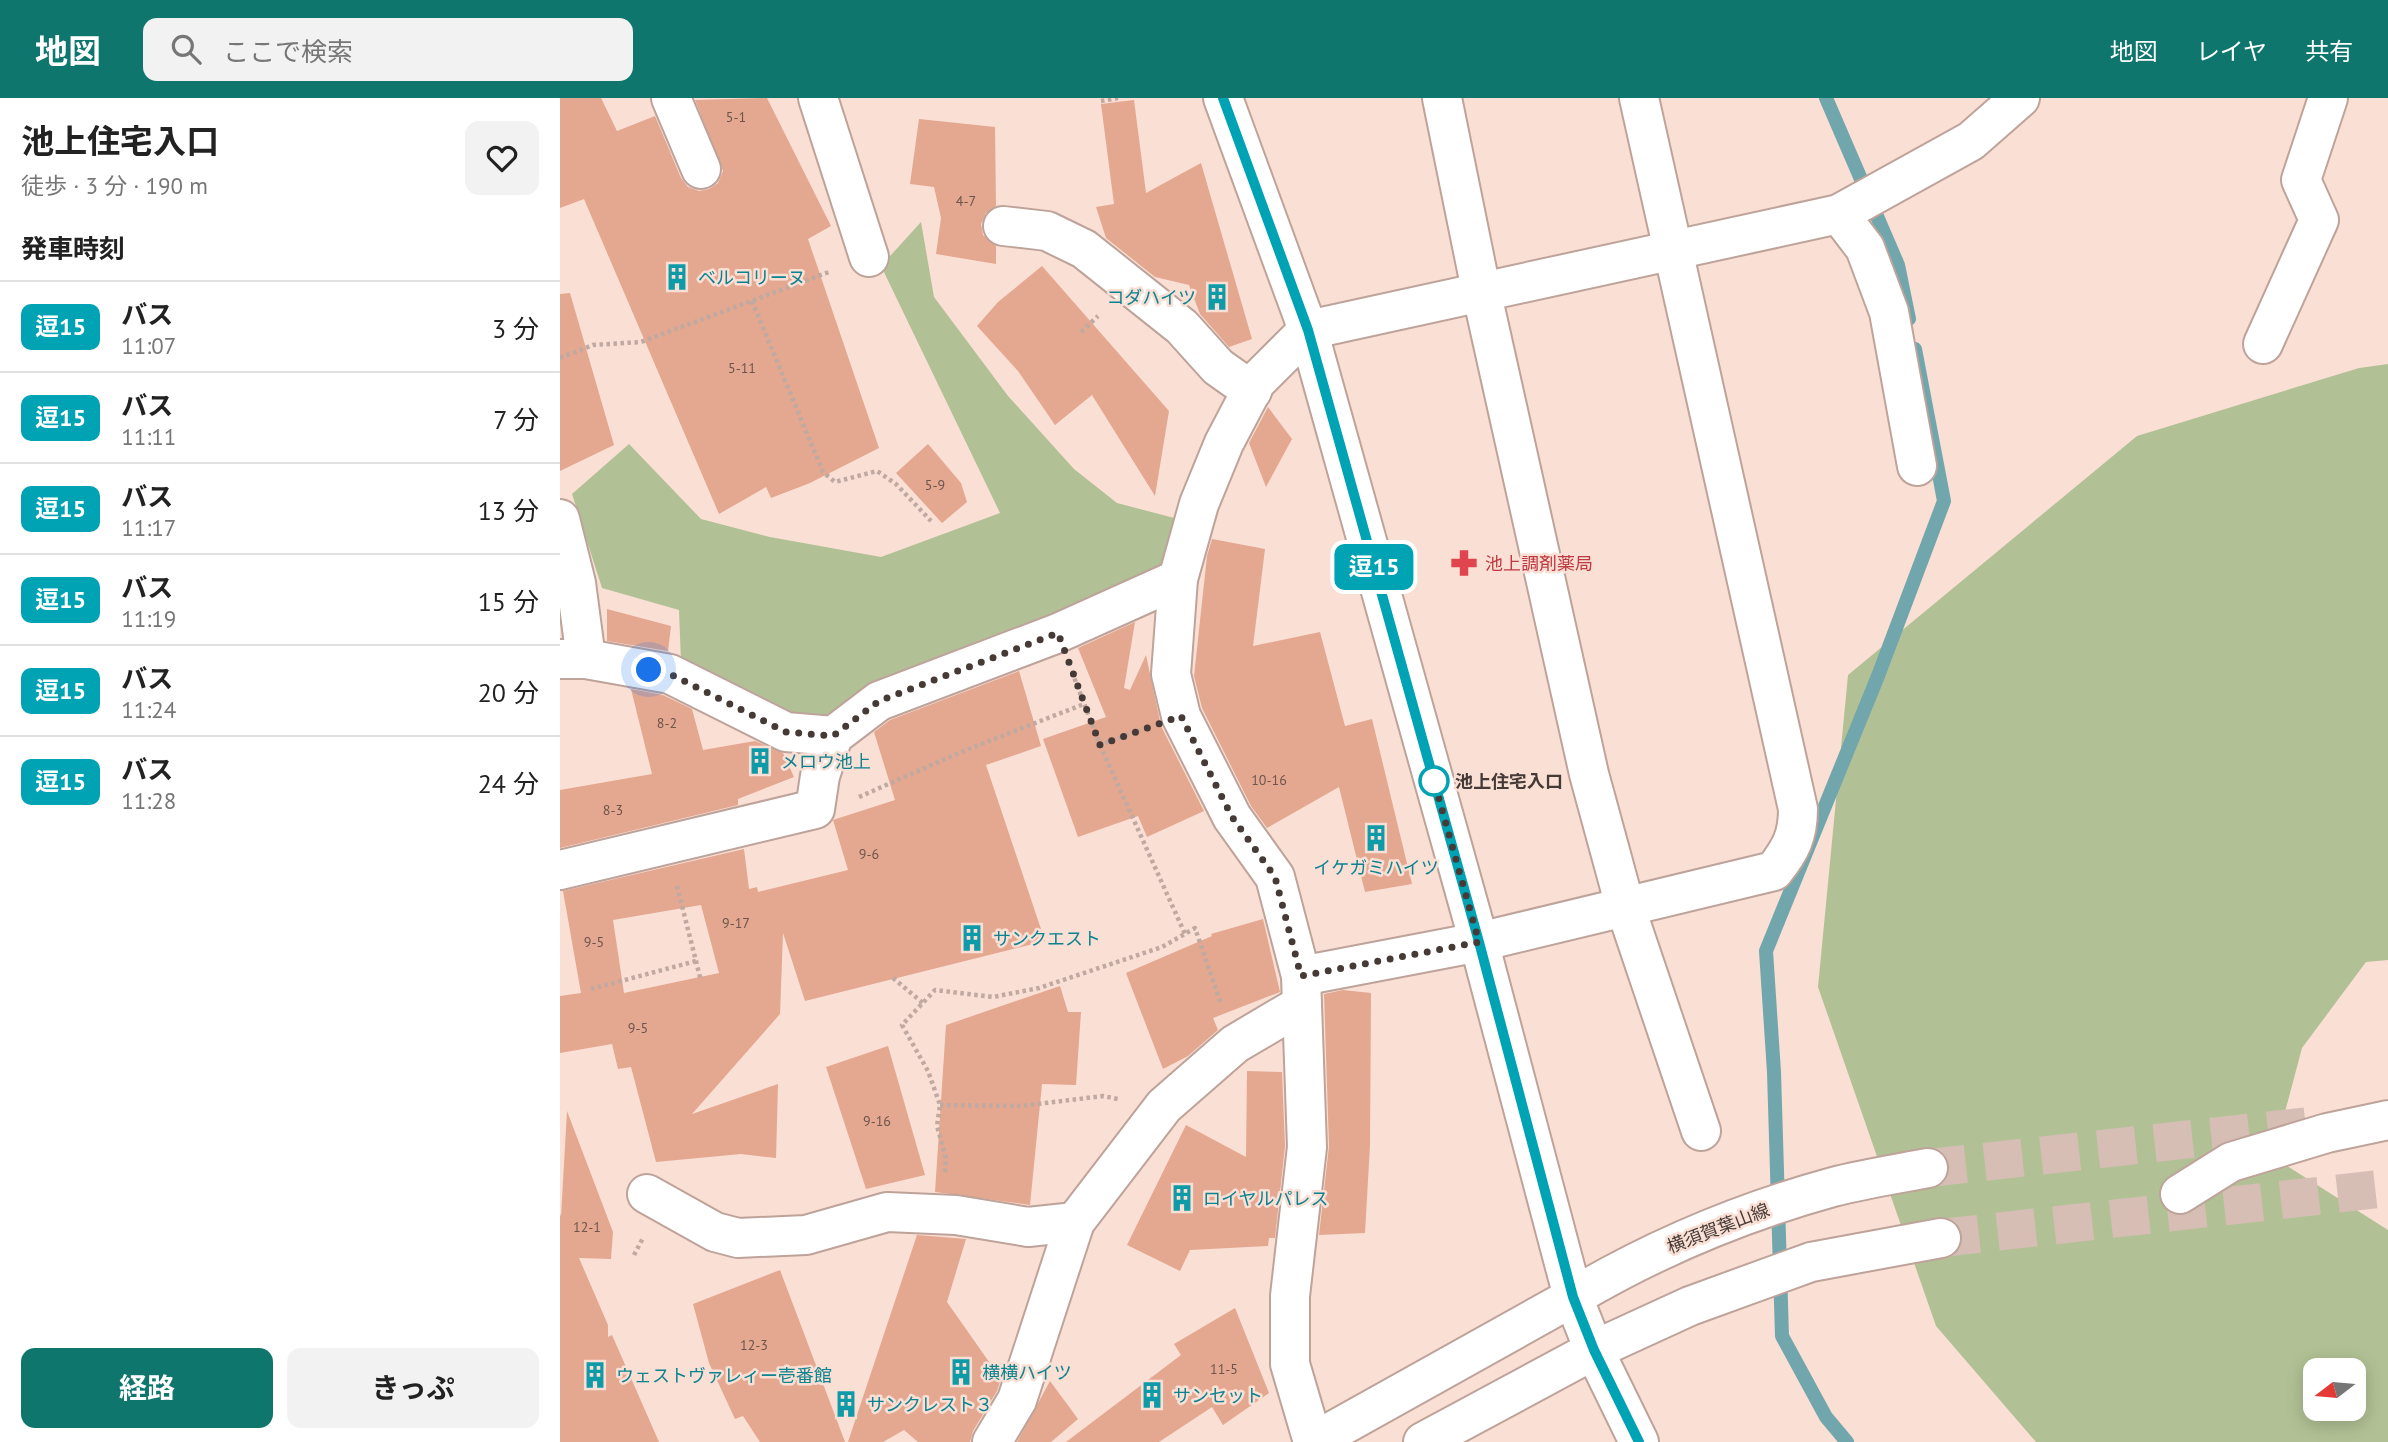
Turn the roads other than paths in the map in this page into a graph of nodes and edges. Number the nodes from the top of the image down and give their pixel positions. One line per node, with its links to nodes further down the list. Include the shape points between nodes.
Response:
1 (671, 98): 8 (street)
2 (818, 98): 12 (street)
3 (1223, 98): 14 (street)
4 (1442, 98): 13 (street)
5 (1639, 98): 11 (street)
6 (2020, 98): 9 (street, via 1971,141)
7 (2328, 98): 15 (street, via 2301,180 2319,220)
8 (701, 169)
9 (1839, 214): 11 (street); 17 (street, via 1865,248 1889,312)
10 (1003, 226): 16 (street, via 1047,231 1084,249 1182,327 1218,367)
11 (1670, 248): 13 (street); 23 (street, via 1798,809 1798,831 1774,870)
12 (869, 257)
13 (1481, 290): 14 (street); 23 (street, via 1589,774)
14 (1308, 330): 16 (street); 24 (street)
15 (2263, 344)
16 (1252, 391): 19 (street, via 1199,504)
17 (1917, 466)
18 (560, 519): 20 (street, via 576,583)
19 (1178, 579): 21 (street, via 1058,633 879,701); 25 (street, via 1171,674 1181,716 1232,817 1275,877)
20 (573, 659): 21 (street, via 670,674 786,732)
21 (833, 736): 22 (street, via 815,808)
22 (560, 870)
23 (1625, 906): 24 (street); 27 (street)
24 (1479, 942): 25 (street); 33 (street)
25 (1301, 990): 31 (street, via 1164,1106); 36 (street, via 1307,1147 1290,1296 1290,1364)
26 (2388, 1120): 30 (street, via 2231,1162)
27 (1701, 1131)
28 (1928, 1168): 33 (street, 横須賀葉山線, via 1834,1187 1735,1219 1636,1260)
29 (647, 1194): 31 (street, via 715,1232 738,1238 806,1235 887,1212 1028,1227)
30 (2180, 1194)
31 (1075, 1222): 35 (street, via 1017,1400)
32 (1941, 1238): 34 (street, via 1811,1262 1690,1306)
33 (1573, 1297): 34 (street); 36 (street, 横須賀葉山線)
34 (1594, 1350): 37 (street); 38 (street)
35 (992, 1442)
36 (1313, 1442)
37 (1423, 1442)
38 (1639, 1442)

